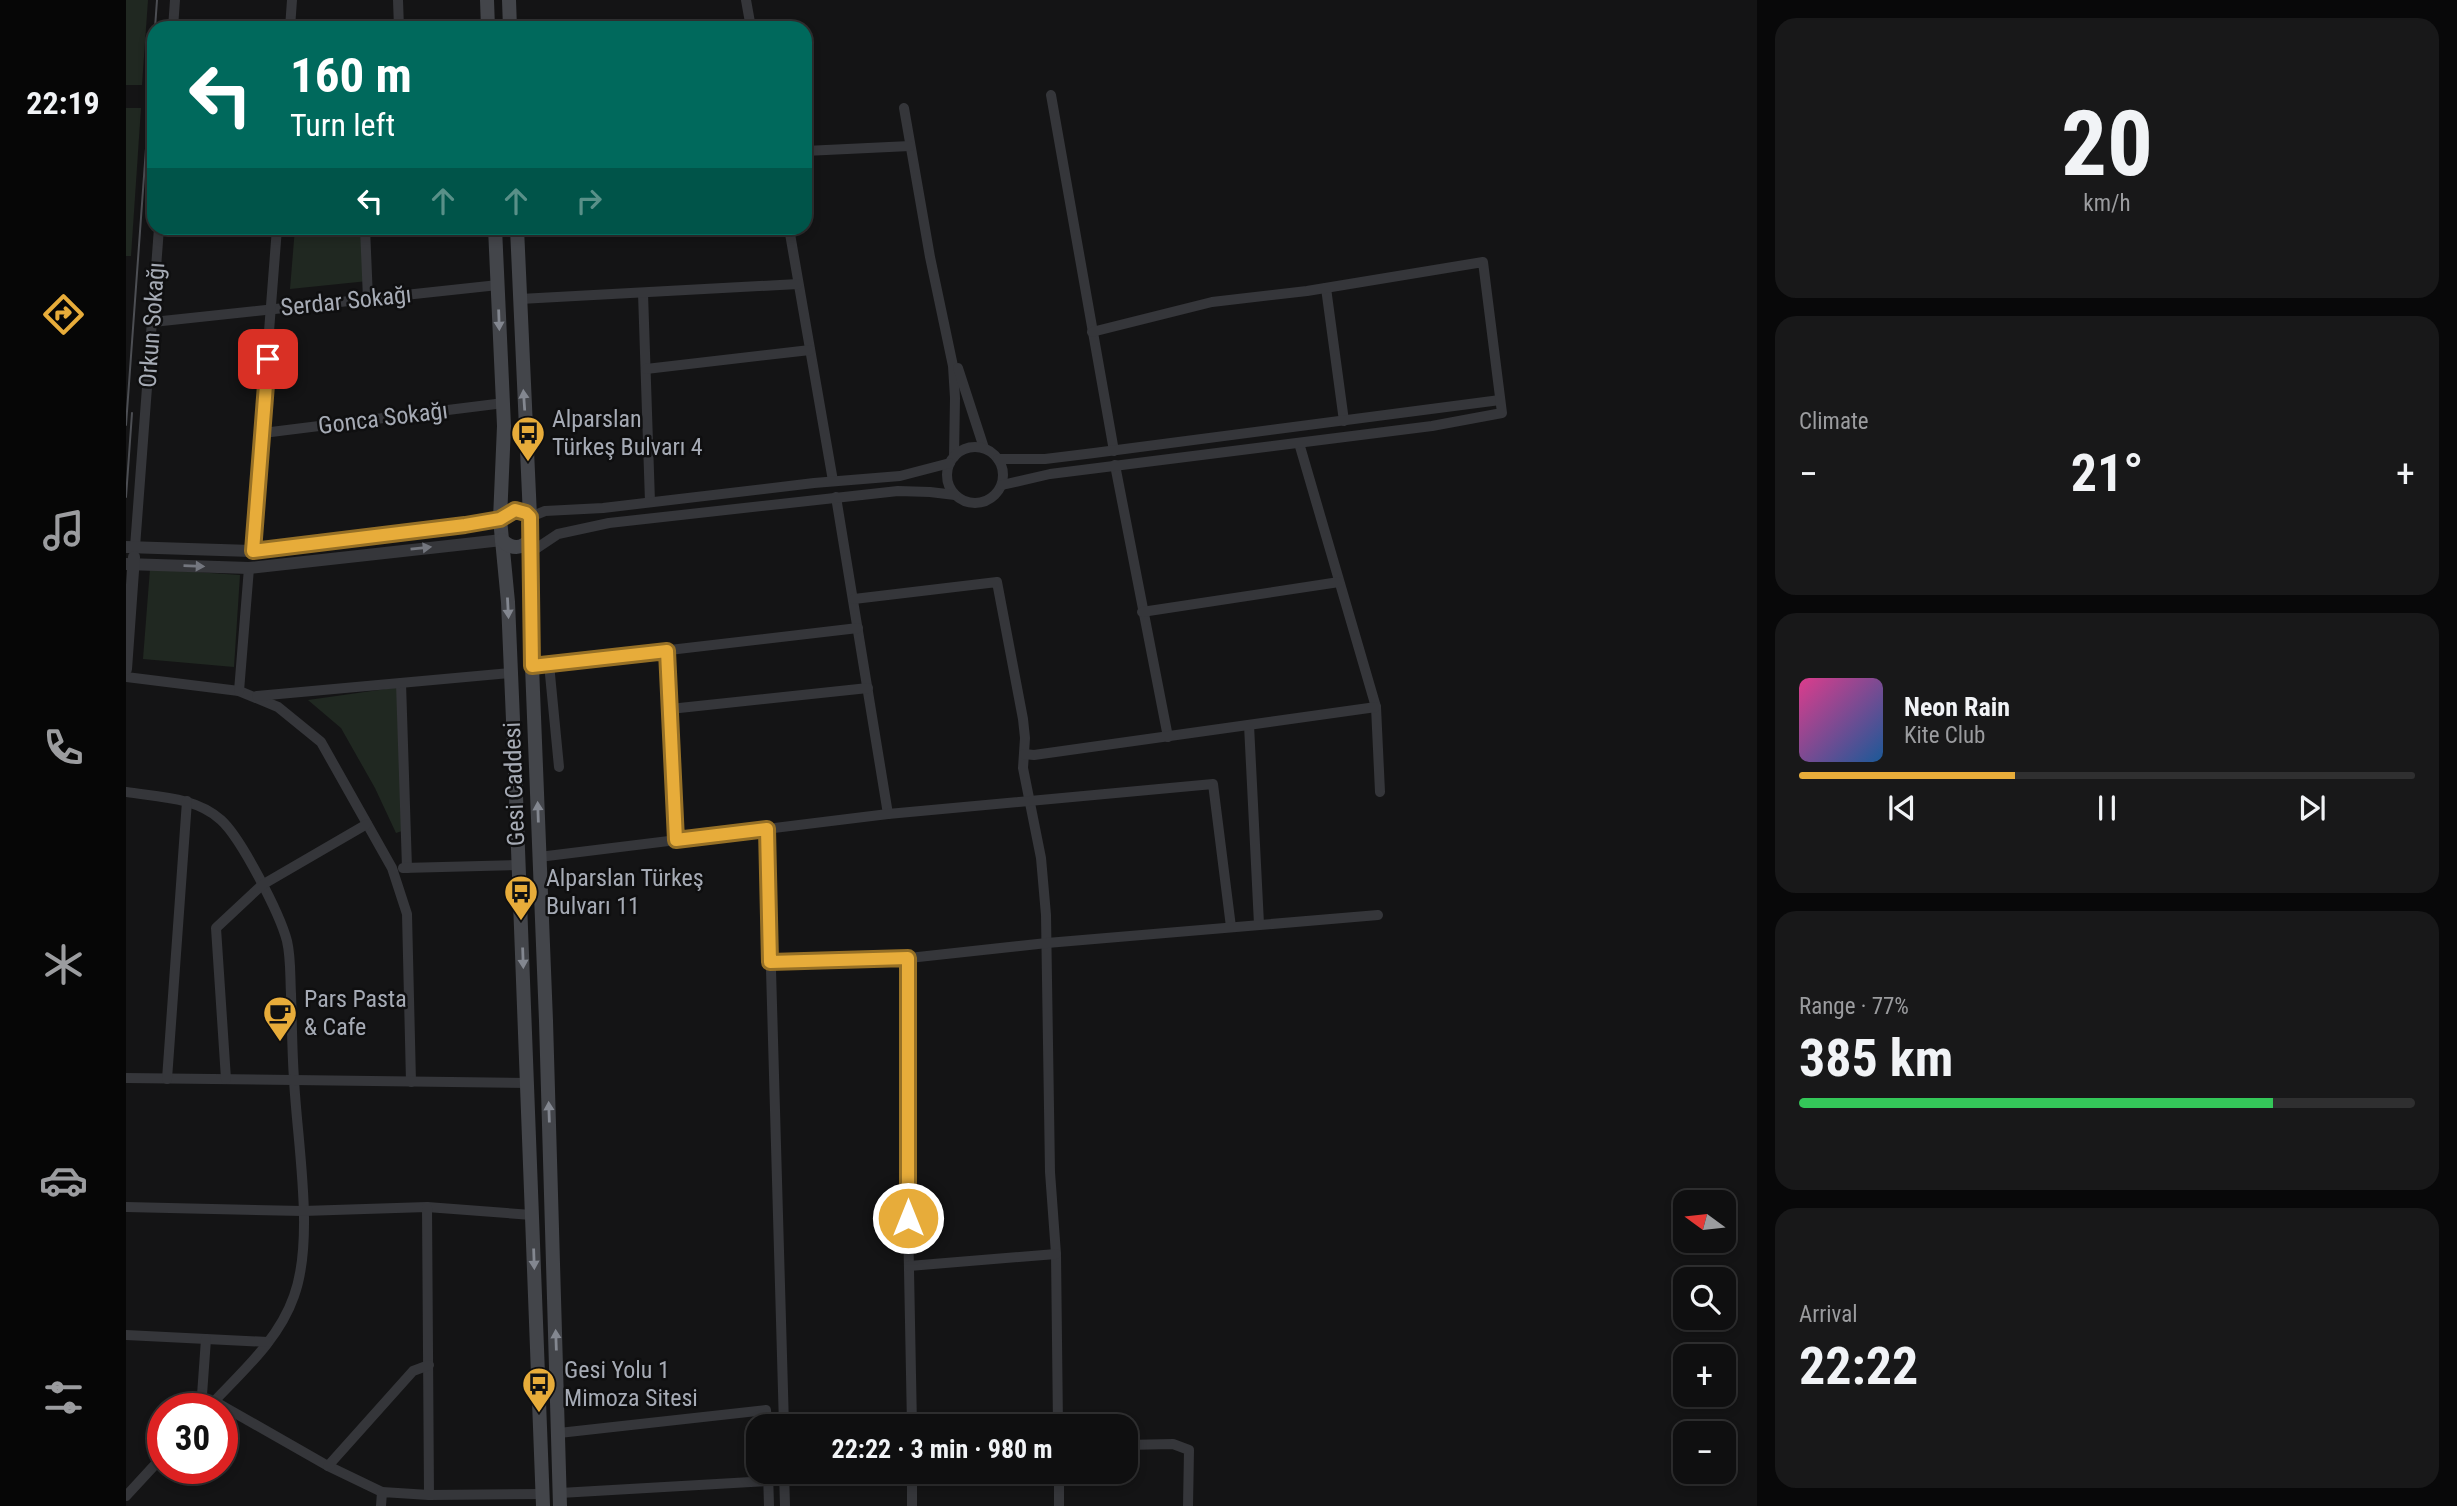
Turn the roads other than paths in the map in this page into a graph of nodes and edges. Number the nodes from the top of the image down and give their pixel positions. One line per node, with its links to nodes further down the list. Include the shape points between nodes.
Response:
1 (175, 0): 7 (street)
2 (292, 0): 8 (street)
3 (398, 0): 9 (street)
4 (487, 0): 10 (main road)
5 (509, 0): 11 (main road)
6 (746, 0): 12 (street)
7 (174, 21)
8 (290, 21)
9 (399, 21)
10 (488, 21)
11 (510, 21)
12 (750, 21)
13 (1051, 95): 31 (street)
14 (904, 108): 15 (street)
15 (910, 146): 16 (street); 32 (street)
16 (812, 152)
17 (159, 235): 30 (street, Orkun Sokağı)
18 (277, 235): 29 (street)
19 (365, 235): 27 (street)
20 (495, 235): 24 (main road)
21 (517, 235): 28 (main road, Gesi Caddesi)
22 (790, 235): 23 (street)
23 (798, 284): 26 (street); 33 (street)
24 (498, 285): 27 (street, Serdar Sokağı); 36 (main road, one-way to 36)
25 (1326, 288): 31 (street, via 1212,302); 35 (street, via 1483,262); 37 (street)
26 (643, 293): 28 (street); 34 (street)
27 (368, 299): 29 (street, Serdar Sokağı)
28 (520, 299): 50 (main road, Gesi Caddesi, one-way to 28)
29 (272, 309): 30 (street, Serdar Sokağı); 38 (street)
30 (153, 323): 54 (street, Orkun Sokağı)
31 (1093, 332): 41 (street)
32 (947, 335): 40 (street); 43 (street, via 955,382)
33 (810, 350): 34 (street); 45 (street)
34 (646, 369): 49 (street)
35 (1500, 400): 37 (street); 39 (street, via 1502,413)
36 (503, 403): 38 (street, Gonca Sokağı); 51 (main road)
37 (1344, 421): 41 (street)
38 (263, 433): 55 (street)
39 (1299, 443): 44 (street); 58 (street)
40 (984, 448): 42 (street); 43 (street, via 965,449)
41 (1114, 451): 42 (street)
42 (999, 459): 46 (street)
43 (952, 460): 45 (street, via 914,473); 47 (street, via 947,476)
44 (1115, 466): 46 (street); 60 (street)
45 (833, 481): 49 (street)
46 (1002, 485): 47 (street, via 981,503)
47 (955, 495): 48 (street, via 909,491)
48 (836, 497): 53 (street, via 609,523 558,534); 59 (street)
49 (650, 502): 50 (street, via 545,511)
50 (530, 517): 51 (main road, via 515,510); 53 (main road, Gesi Caddesi)
51 (500, 519): 52 (main road, Gesi Caddesi); 55 (street)
52 (502, 541): 53 (main road); 57 (street, one-way to 52); 66 (main road, Gesi Caddesi, one-way to 66)
53 (531, 546): 64 (main road, Gesi Caddesi)
54 (131, 547): 55 (street); 56 (street)
55 (253, 551)
56 (130, 565): 57 (street, one-way to 57); 65 (street)
57 (249, 568): 70 (street)
58 (1339, 582): 60 (street); 72 (street)
59 (854, 599): 61 (street); 76 (street, via 997,582 1023,719)
60 (1142, 611): 75 (street)
61 (859, 628): 62 (street); 69 (street)
62 (667, 651): 63 (street); 73 (street)
63 (550, 664): 64 (street); 77 (street)
64 (532, 666): 86 (main road, Gesi Caddesi, one-way to 64)
65 (126, 669)
66 (511, 673): 68 (street); 87 (main road, Gesi Caddesi)
67 (126, 677): 70 (street)
68 (401, 683): 71 (street); 89 (street)
69 (868, 688): 73 (street); 82 (street)
70 (239, 691): 71 (street)
71 (256, 696): 83 (street, via 285,712 321,742)
72 (1376, 707): 74 (street); 79 (street)
73 (670, 709): 85 (street)
74 (1249, 725): 75 (street); 92 (street)
75 (1168, 737): 76 (street)
76 (1024, 754): 80 (street)
77 (559, 767)
78 (126, 792): 81 (street)
79 (1380, 792)
80 (1030, 799): 82 (street); 93 (street, via 1213,783); 94 (street, via 1041,858)
81 (187, 801): 90 (street, via 224,822); 98 (street)
82 (888, 814): 84 (street)
83 (367, 824): 88 (street); 90 (street)
84 (767, 829): 85 (street); 96 (street)
85 (676, 840): 86 (street)
86 (539, 857): 120 (main road, Gesi Caddesi, one-way to 86)
87 (519, 865): 89 (street); 102 (main road, Gesi Caddesi, one-way to 102)
88 (392, 868): 89 (street); 101 (street, via 407,914)
89 (407, 868)
90 (262, 885): 99 (street, via 216,928); 100 (street, via 289,955)
91 (1378, 915): 92 (street)
92 (1259, 924): 93 (street)
93 (1231, 927): 94 (street)
94 (1047, 943): 95 (street); 107 (street, via 1050,1172)
95 (908, 958): 96 (street); 108 (street)
96 (770, 962): 116 (street)
97 (126, 1078): 98 (street)
98 (167, 1079): 99 (street)
99 (226, 1079): 100 (street)
100 (294, 1080): 101 (street); 105 (street)
101 (411, 1082): 102 (street)
102 (528, 1083): 106 (main road, Gesi Caddesi)
103 (126, 1207): 105 (street)
104 (427, 1207): 105 (street); 106 (street); 112 (street)
105 (303, 1211): 111 (street, via 298,1283 284,1320)
106 (532, 1215): 132 (main road, Gesi Caddesi, one-way to 132)
107 (1056, 1254): 108 (street); 118 (street)
108 (909, 1266): 117 (street)
109 (126, 1335): 110 (street)
110 (206, 1339): 111 (street); 113 (street)
111 (268, 1342): 114 (street)
112 (429, 1365): 122 (street, via 413,1371); 130 (street)
113 (202, 1393)
114 (221, 1393)
115 (766, 1414): 120 (street, via 766,1410)
116 (784, 1414)
117 (912, 1414)
118 (1058, 1414)
119 (238, 1419): 122 (street)
120 (559, 1433): 133 (main road, Gesi Caddesi)
121 (1138, 1445): 139 (street, via 1173,1444 1189,1450)
122 (328, 1466): 129 (street)
123 (147, 1473): 131 (street)
124 (746, 1479): 133 (street)
125 (768, 1484): 135 (street)
126 (784, 1484): 136 (street)
127 (912, 1484): 137 (street)
128 (1059, 1484): 138 (street)
129 (382, 1492): 130 (street); 134 (street)
130 (429, 1495): 132 (street)
131 (126, 1496)
132 (542, 1500)
133 (560, 1500)
134 (382, 1506)
135 (769, 1506)
136 (785, 1506)
137 (912, 1506)
138 (1059, 1506)
139 (1188, 1506)

